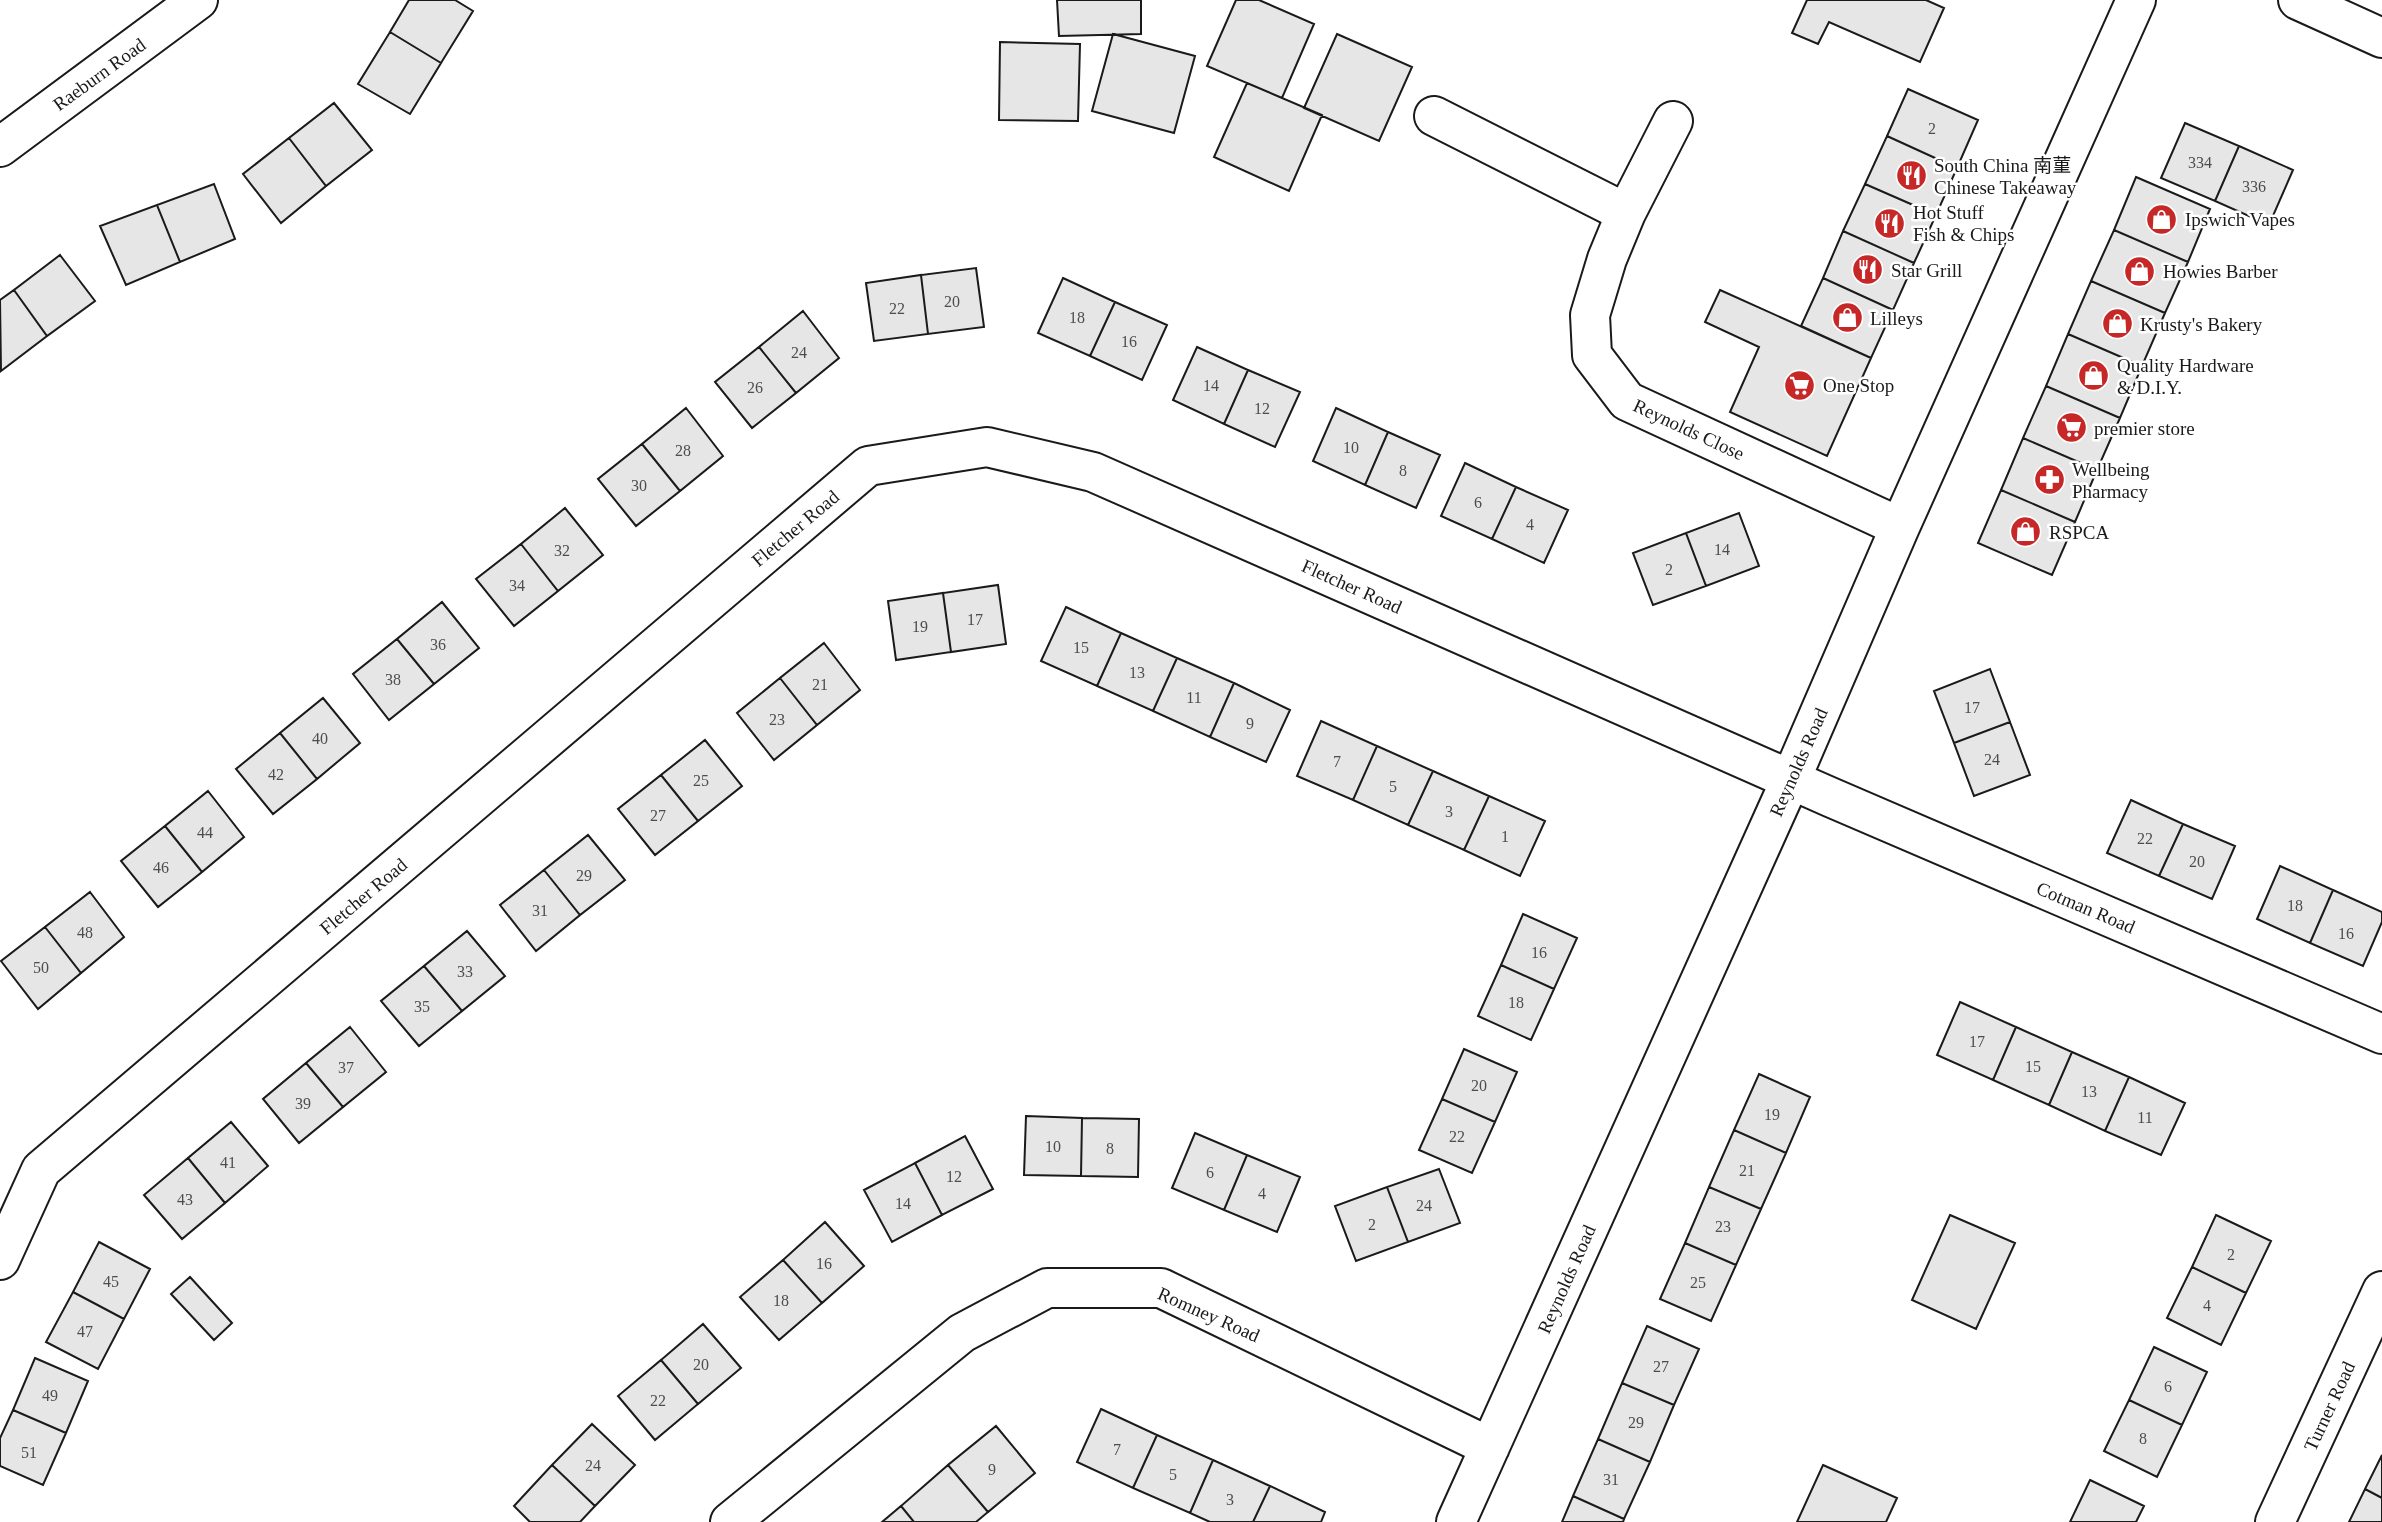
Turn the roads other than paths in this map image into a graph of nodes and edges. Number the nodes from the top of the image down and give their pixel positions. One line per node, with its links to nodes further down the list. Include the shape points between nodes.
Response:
1 (198, 0): 7 (street, Raeburn Road)
2 (2136, 0): 9 (street, Reynolds Road)
3 (2298, 0): 4 (street)
4 (2382, 38)
5 (1434, 116): 8 (street)
6 (1673, 121): 8 (street, Reynolds Close)
7 (0, 147)
8 (1626, 213): 9 (street, Reynolds Close, via 1606,259 1590,315 1592,355 1627,401)
9 (1900, 527): 10 (street, Reynolds Road)
10 (1791, 779): 11 (street, Cotman Road); 12 (street, Fletcher Road, via 1093,472 987,447 868,466 41,1170); 14 (street, Reynolds Road)
11 (2382, 1034)
12 (0, 1260)
13 (2382, 1291): 17 (street, Turner Road)
14 (1490, 1447): 15 (street, Romney Road, via 1161,1288 1047,1288 962,1333); 16 (street, Reynolds Road)
15 (730, 1522)
16 (1456, 1522)
17 (2275, 1522)

